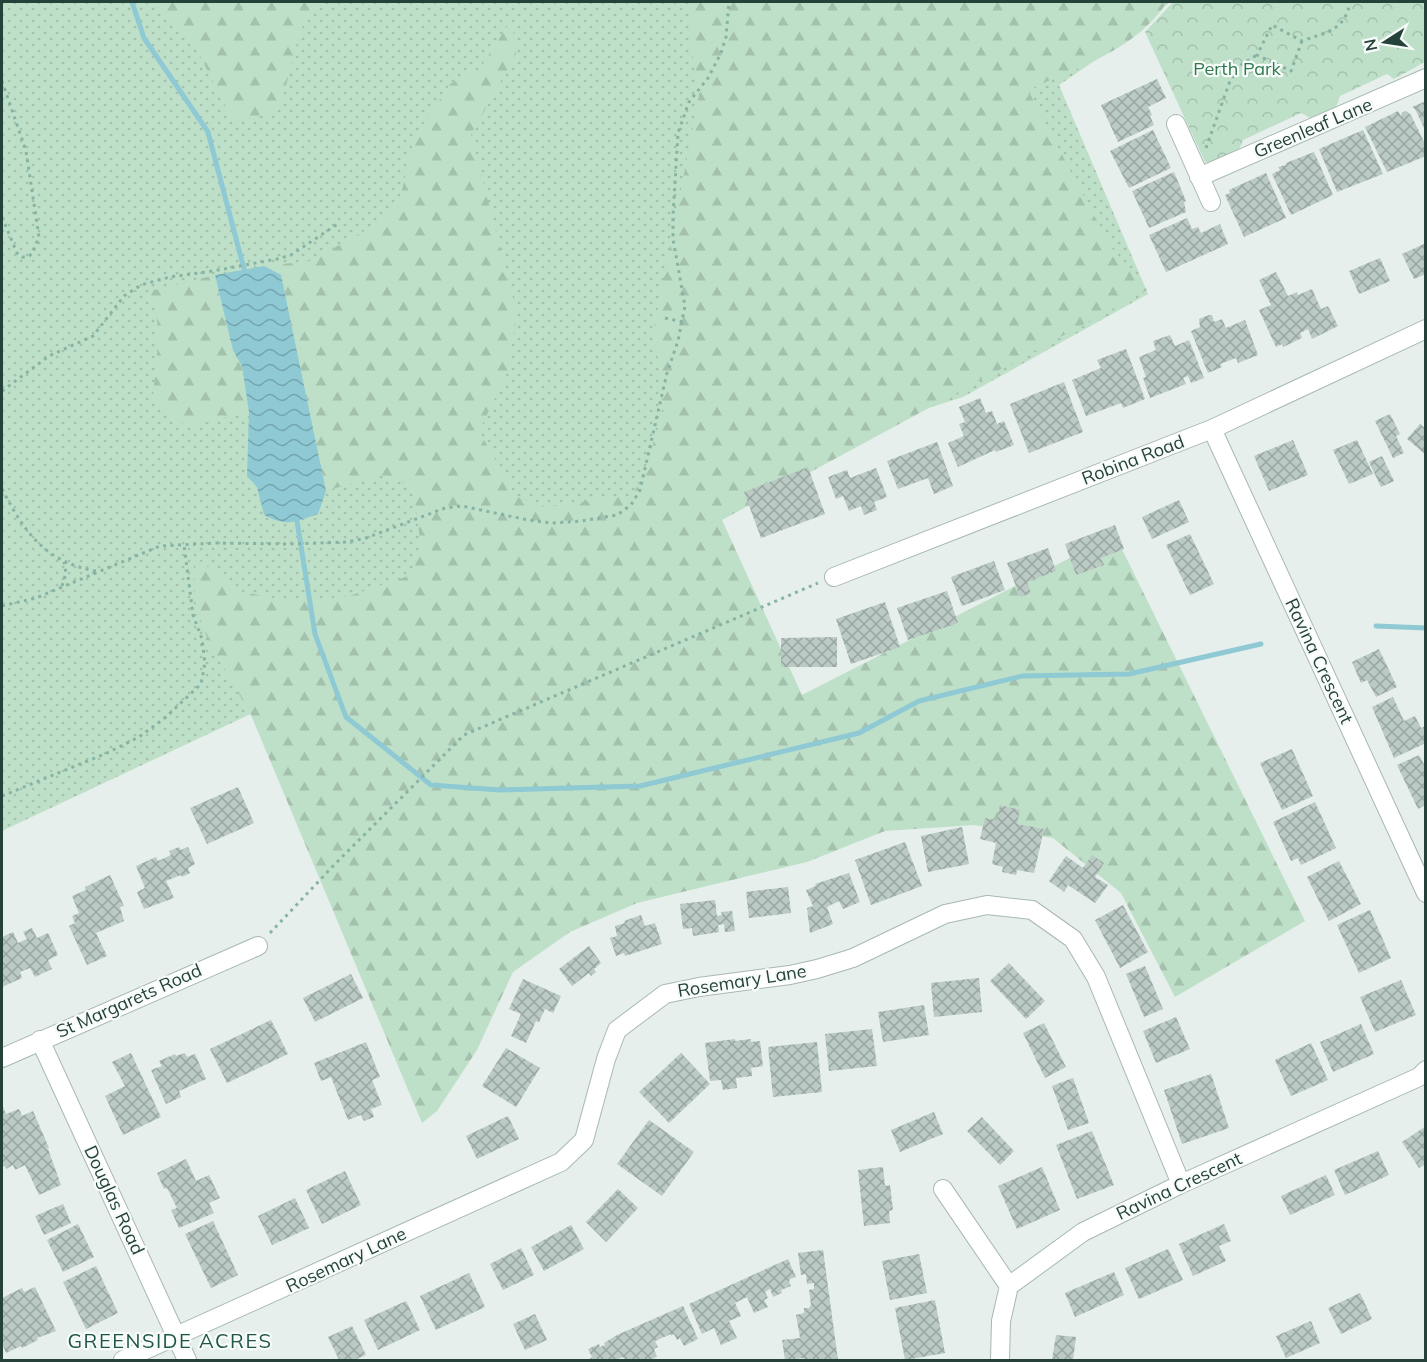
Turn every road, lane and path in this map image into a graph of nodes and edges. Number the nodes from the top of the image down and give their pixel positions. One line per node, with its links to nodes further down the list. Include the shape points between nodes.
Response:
1 (729, 2): 14 (path, via 721,53 715,68 689,102 678,133 672,216 674,251 685,306)
2 (1350, 2): 3 (path, via 1348,13 1336,29)
3 (1302, 41): 4 (path, via 1272,25); 4 (path, via 1291,71)
4 (1257, 56): 8 (path, via 1242,64 1230,81)
5 (1425, 78): 9 (street, Greenleaf Lane)
6 (2, 81): 11 (path, via 29,164 39,237 32,254 22,257 17,253)
7 (1176, 124): 9 (street)
8 (1205, 153)
9 (1199, 177): 10 (street)
10 (1211, 202)
11 (2, 217)
12 (339, 223): 16 (path, via 277,260 141,285 124,296 93,336 49,356)
13 (665, 318): 14 (path)
14 (682, 322): 19 (path, via 640,490 631,505 617,515 551,523 462,506 444,508 347,542)
15 (1425, 329): 17 (street, Robina Road)
16 (2, 392)
17 (1212, 429): 22 (street, Robina Road); 26 (street, Ravina Crescent)
18 (2, 489): 20 (path, via 16,516 38,542)
19 (184, 545): 21 (path, via 160,546); 25 (path, via 193,615 205,663 201,684 139,737)
20 (64, 562): 21 (path); 23 (path)
21 (98, 571): 23 (path)
22 (834, 577): 27 (path, via 464,735)
23 (62, 586): 24 (path, via 36,598)
24 (2, 606)
25 (2, 796)
26 (1425, 893)
27 (258, 946): 28 (street, St Margarets Road)
28 (40, 1040): 29 (street, St Margarets Road); 34 (street, Douglas Road)
29 (2, 1058)
30 (1425, 1070): 31 (street, Ravina Crescent, via 1419,1077)
31 (1181, 1184): 33 (street, Ravina Crescent, via 1083,1232); 34 (street, Rosemary Lane, via 1096,977 1073,939 1032,910 987,905 945,914 853,958 817,969 665,994 617,1030 584,1140 561,1162)
32 (943, 1189): 33 (street)
33 (1009, 1286): 37 (street, via 1001,1321)
34 (177, 1338): 35 (street, Rosemary Lane); 36 (street, Douglas Road)
35 (123, 1360)
36 (187, 1360)
37 (1000, 1360)

